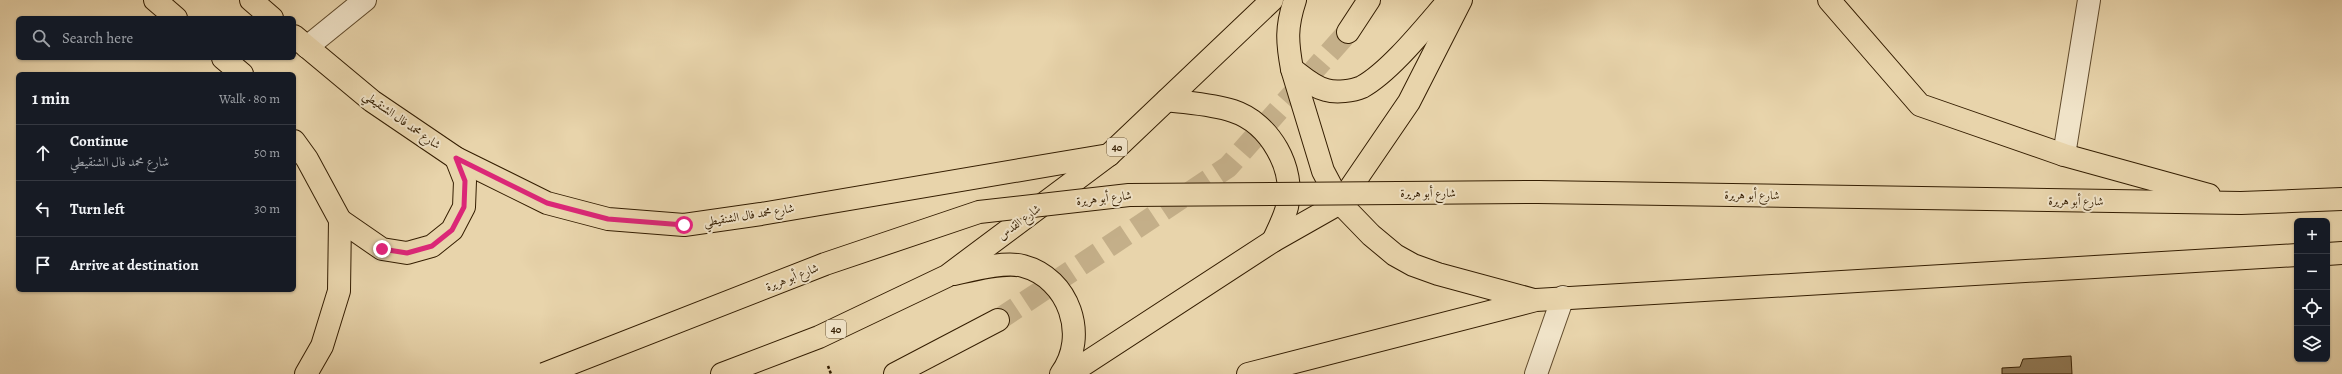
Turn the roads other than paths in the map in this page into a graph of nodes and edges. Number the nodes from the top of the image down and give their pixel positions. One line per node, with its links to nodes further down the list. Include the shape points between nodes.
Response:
1 (155, 0): 11 (main road)
2 (250, 0): 12 (main road)
3 (365, 0): 14 (street)
4 (1272, 0): 18 (main road, شارع القدس / 40)
5 (1295, 0): 16 (main road, via 1287,30)
6 (1369, 0): 13 (main road)
7 (1449, 0): 16 (main road, via 1402,52 1361,87 1345,91 1327,91 1316,87)
8 (1461, 0): 24 (main road, via 1409,102)
9 (1829, 0): 21 (main road, via 1920,105)
10 (2089, 0): 21 (street)
11 (174, 16)
12 (270, 16)
13 (1348, 32)
14 (300, 42): 22 (main road, شارع محمد فال الشنقيطي, via 372,101)
15 (225, 60): 17 (main road)
16 (1292, 70): 24 (main road, via 1323,171)
17 (240, 72)
18 (1167, 100): 20 (main road, شارع القدس / 40); 27 (main road, via 1233,111 1261,128 1272,142 1286,172 1288,188 1287,207)
19 (296, 144): 26 (main road)
20 (1109, 155): 22 (main road, شارع محمد فال الشنقيطي, via 684,225 608,219 547,203); 31 (main road, شارع القدس / 40)
21 (2064, 155): 25 (main road)
22 (456, 158): 26 (main road, via 465,181 464,207 452,230 432,246 407,253 382,249)
23 (2342, 199): 25 (main road, شارع أبو هريرة)
24 (1340, 203): 27 (main road); 33 (main road, via 1371,235 1413,265)
25 (2241, 203): 36 (main road, شارع أبو هريرة, bridge, via 1538,192 1129,195 979,212 825,264)
26 (340, 220): 35 (main road, via 339,291 322,346)
27 (1273, 241): 40 (main road)
28 (2330, 254): 29 (main road)
29 (2342, 254)
30 (2294, 255): 32 (main road)
31 (947, 276): 37 (main road, شارع القدس / 40, via 819,337); 39 (main road, via 988,267 1022,265 1044,275 1060,290 1071,308 1074,330 1068,364)
32 (1563, 297): 33 (main road); 42 (street)
33 (1536, 300): 41 (main road)
34 (998, 320): 38 (main road)
35 (306, 374)
36 (544, 374)
37 (722, 374)
38 (895, 374)
39 (1061, 374)
40 (1070, 374)
41 (1248, 374)
42 (1536, 374)

